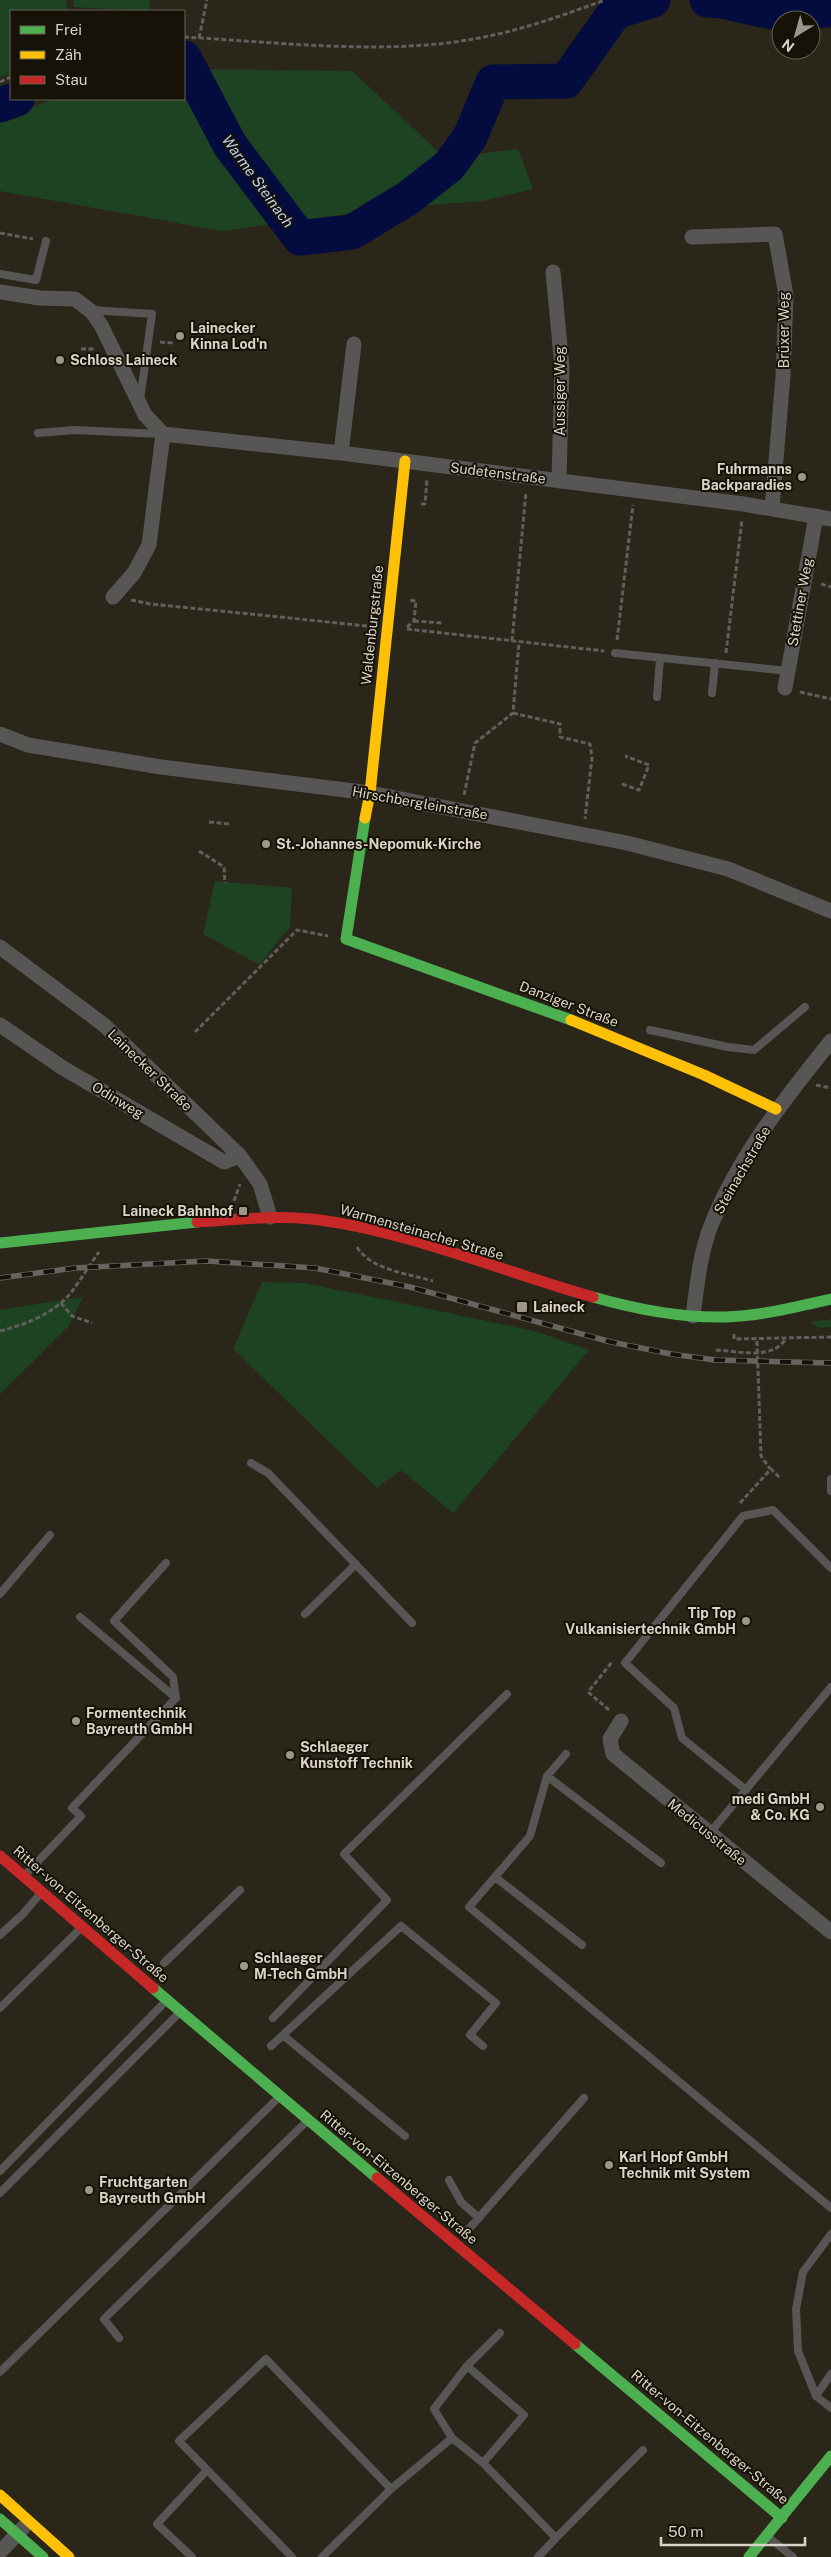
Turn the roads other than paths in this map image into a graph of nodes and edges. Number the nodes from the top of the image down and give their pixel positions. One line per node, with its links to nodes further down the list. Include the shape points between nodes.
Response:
1 (692, 237): 14 (street, Brüxer Weg, via 775,234 786,295)
2 (46, 241): 4 (lane, via 36,280)
3 (553, 272): 13 (street, Aussiger Weg, via 562,366)
4 (0, 274)
5 (0, 292): 6 (street, via 75,299)
6 (88, 310): 8 (street, via 101,325); 8 (lane, via 152,314)
7 (354, 344): 11 (street)
8 (139, 404): 10 (street, via 152,425)
9 (38, 433): 10 (lane, via 74,430)
10 (163, 434): 11 (street, Sudetenstraße); 16 (street, via 149,545 134,573)
11 (341, 453): 12 (street, Sudetenstraße)
12 (405, 461): 13 (street, Sudetenstraße); 25 (street, Waldenburgstraße)
13 (559, 481): 14 (street, Sudetenstraße)
14 (772, 508): 15 (street, Sudetenstraße)
15 (824, 518): 20 (street, Stettiner Weg)
16 (113, 597)
17 (616, 653): 18 (lane)
18 (660, 658): 19 (lane); 23 (lane)
19 (715, 663): 20 (lane); 22 (lane)
20 (788, 671): 21 (street, Stettiner Weg)
21 (785, 688)
22 (712, 693)
23 (657, 696)
24 (0, 734): 25 (street, Hirschbergleinstraße, via 28,745 161,767)
25 (370, 793): 26 (street, Hirschbergleinstraße, via 627,843 728,869); 27 (street, Waldenburgstraße)
26 (831, 911)
27 (346, 939): 33 (street, Danziger Straße, via 445,972 591,1028 735,1087)
28 (0, 947): 34 (street, Lainecker Straße, via 104,1025)
29 (805, 1007): 31 (lane, via 754,1050)
30 (0, 1025): 34 (street, Odinweg, via 63,1068 224,1162)
31 (650, 1030)
32 (831, 1041): 33 (street, Steinachstraße)
33 (776, 1110): 38 (street, Steinachstraße, via 725,1194 711,1224 699,1269)
34 (244, 1162): 35 (street, Lainecker Straße, via 260,1184)
35 (270, 1217): 36 (street, Warmensteinacher Straße, via 111,1229); 38 (street, Warmensteinacher Straße, via 307,1218 372,1232 579,1293)
36 (0, 1243)
37 (831, 1299): 38 (street, Warmensteinacher Straße, via 740,1317)
38 (693, 1316)
39 (251, 1463): 44 (lane, via 268,1473)
40 (831, 1479): 41 (lane)
41 (831, 1491)
42 (50, 1535): 46 (lane)
43 (166, 1563): 52 (lane, via 114,1621 173,1677)
44 (356, 1564): 47 (lane); 49 (lane)
45 (831, 1568): 56 (lane, via 773,1510 743,1516 625,1663 674,1708 682,1738)
46 (0, 1594)
47 (305, 1614)
48 (80, 1617): 52 (lane)
49 (412, 1623)
50 (831, 1687): 56 (lane)
51 (507, 1694): 72 (lane, via 344,1854 387,1900)
52 (176, 1698): 60 (lane, via 72,1808 81,1816)
53 (621, 1721): 57 (street, Medicusstraße, via 610,1739 613,1754)
54 (566, 1754): 55 (lane)
55 (547, 1776): 59 (lane); 61 (lane, via 530,1836)
56 (746, 1790): 57 (lane)
57 (709, 1834): 65 (street, Medicusstraße)
58 (0, 1856): 60 (street, Ritter-von-Eitzenberger-Straße)
59 (661, 1863)
60 (24, 1876): 63 (street, Ritter-von-Eitzenberger-Straße)
61 (495, 1877): 67 (lane); 83 (lane, via 469,1907)
62 (240, 1890): 68 (lane)
63 (42, 1892): 64 (street, Ritter-von-Eitzenberger-Straße); 66 (lane)
64 (82, 1926): 69 (street, Ritter-von-Eitzenberger-Straße); 70 (lane)
65 (831, 1932)
66 (0, 1935)
67 (582, 1945)
68 (164, 1962)
69 (168, 2000): 71 (street, Ritter-von-Eitzenberger-Straße); 80 (lane)
70 (0, 2008)
71 (182, 2011): 76 (street, Ritter-von-Eitzenberger-Straße); 82 (lane)
72 (272, 2018)
73 (284, 2036): 74 (lane); 75 (lane, via 401,1926 496,2003 470,2035); 79 (lane)
74 (271, 2046)
75 (483, 2046)
76 (280, 2097): 78 (street, Ritter-von-Eitzenberger-Straße); 90 (lane)
77 (584, 2098): 84 (lane)
78 (308, 2120): 88 (lane, via 104,2319); 101 (street, Ritter-von-Eitzenberger-Straße)
79 (405, 2136)
80 (0, 2171)
81 (449, 2180): 84 (lane, via 462,2202)
82 (0, 2193)
83 (831, 2208)
84 (479, 2218): 85 (lane)
85 (468, 2230)
86 (831, 2234): 92 (lane, via 803,2272 796,2309 798,2351)
87 (500, 2333): 89 (lane)
88 (119, 2338)
89 (467, 2366): 94 (lane, via 434,2409); 97 (lane, via 524,2416)
90 (0, 2372)
91 (831, 2374): 92 (lane)
92 (816, 2396): 93 (lane)
93 (831, 2408)
94 (452, 2438): 97 (lane); 99 (lane)
95 (644, 2450): 106 (lane)
96 (831, 2456): 101 (street)
97 (483, 2464): 106 (lane)
98 (207, 2470): 99 (lane, via 179,2441 266,2359); 110 (lane, via 157,2524); 111 (lane)
99 (391, 2489): 112 (lane)
100 (0, 2495): 103 (street)
101 (782, 2518): 105 (street)
102 (0, 2519): 104 (street)
103 (30, 2521): 104 (street); 109 (street)
104 (17, 2534): 107 (street); 108 (street)
105 (767, 2536): 114 (street); 115 (lane)
106 (556, 2538): 113 (lane)
107 (0, 2552)
108 (43, 2557)
109 (69, 2557)
110 (192, 2557)
111 (292, 2557)
112 (322, 2557)
113 (538, 2557)
114 (749, 2557)
115 (793, 2557)

